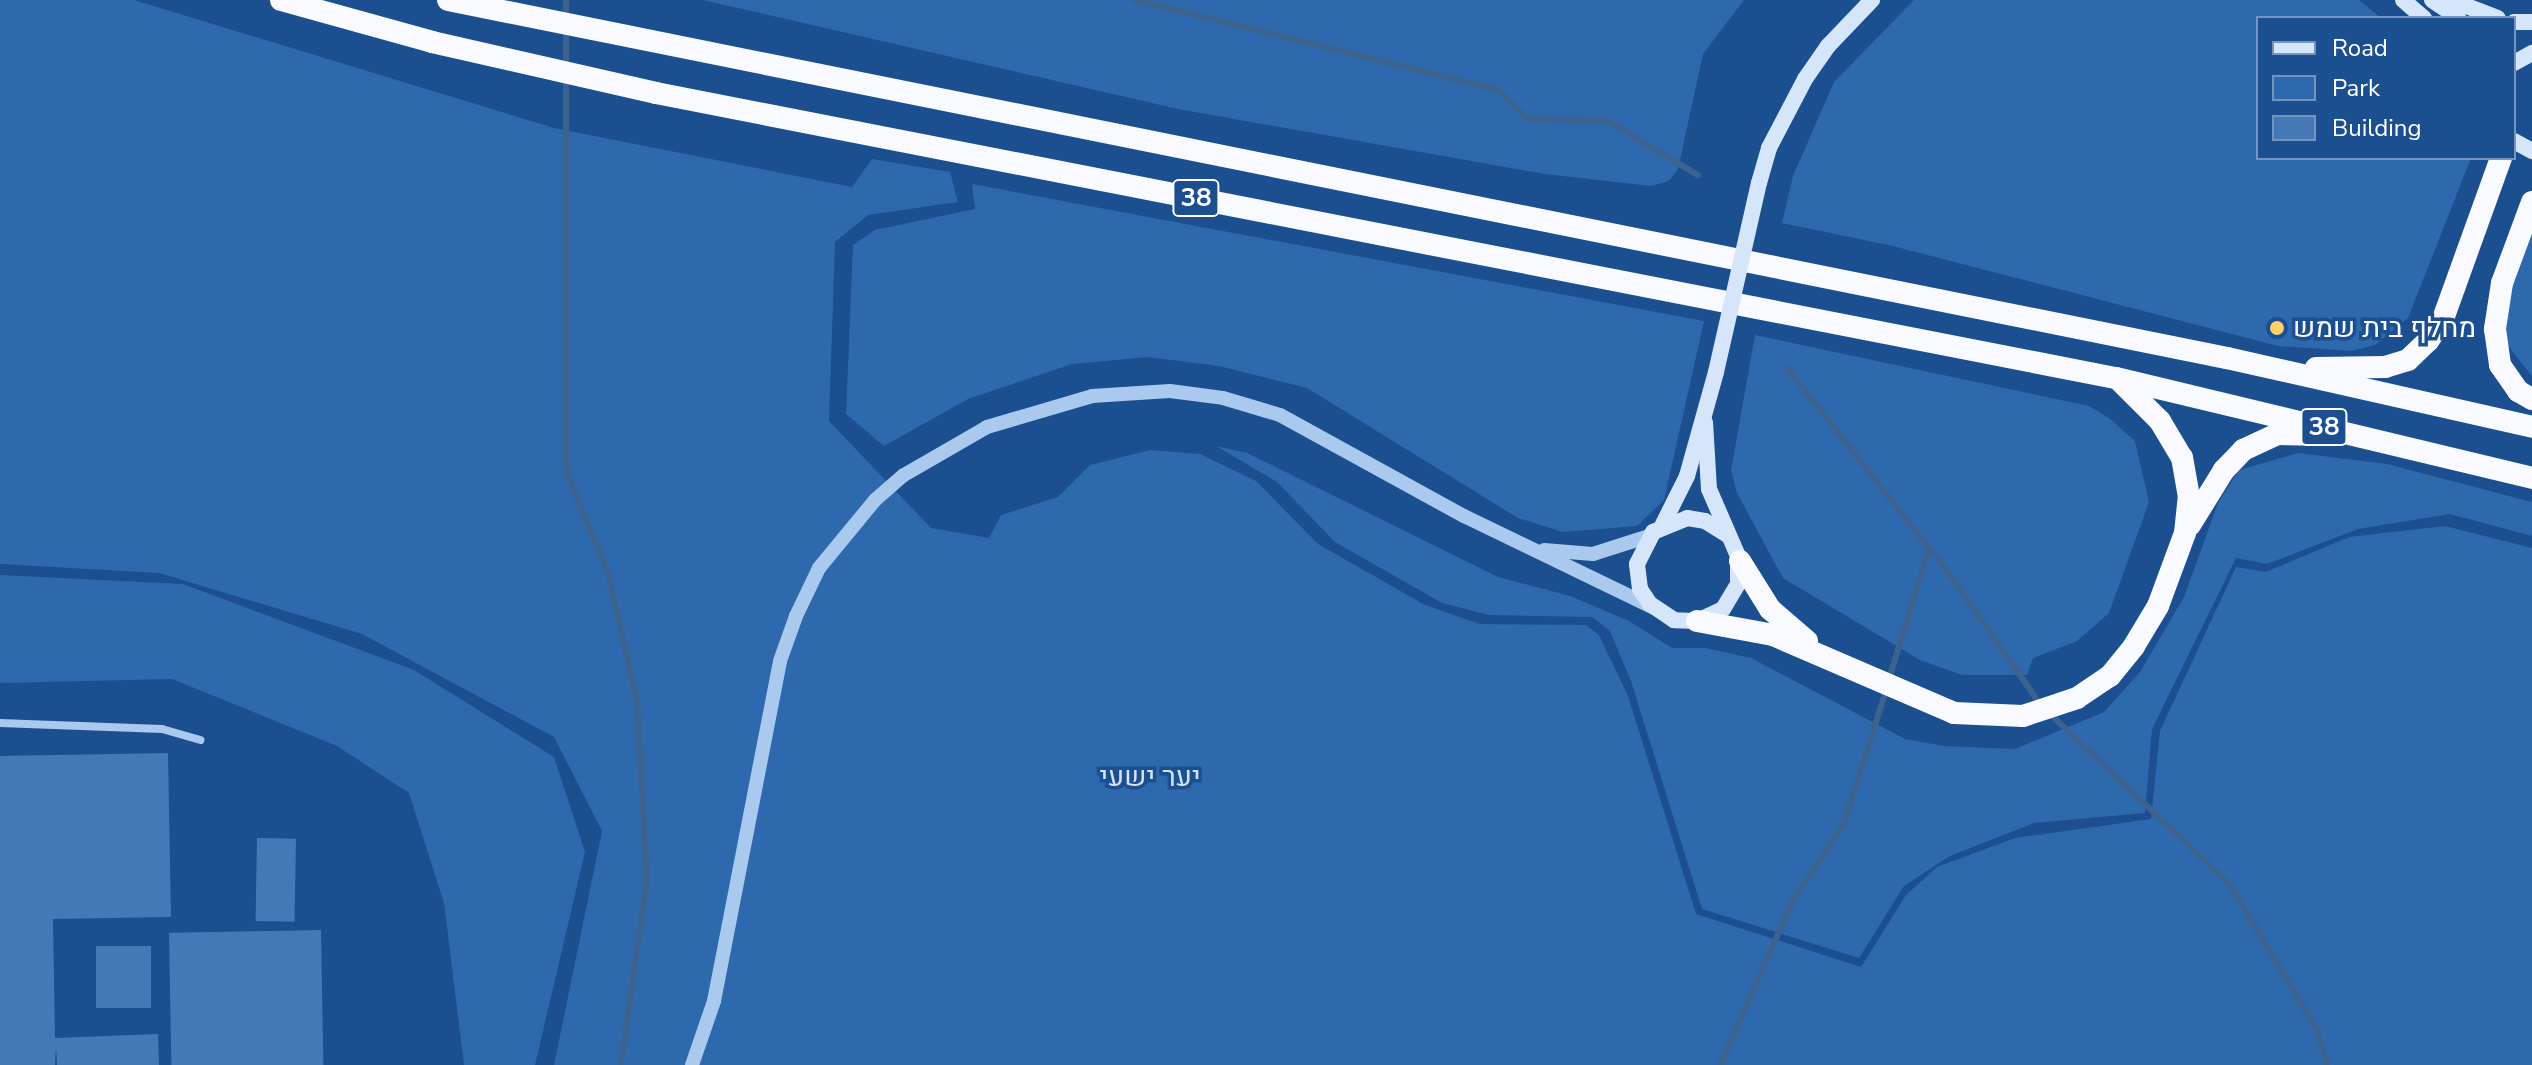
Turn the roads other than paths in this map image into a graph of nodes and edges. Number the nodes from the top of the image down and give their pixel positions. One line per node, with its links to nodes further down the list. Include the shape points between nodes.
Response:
1 (281, 0): 13 (highway, 38, via 432,42 656,93)
2 (448, 0): 12 (highway, 38)
3 (1872, 0): 15 (main road, bridge, via 1805,79 1769,148)
4 (2403, 0): 7 (main road)
5 (2432, 0): 8 (main road)
6 (2451, 0): 9 (main road)
7 (2422, 16)
8 (2456, 16)
9 (2493, 16)
10 (2500, 160): 12 (highway, via 2443,319 2408,360 2334,370)
11 (2532, 202): 14 (highway, via 2502,283 2495,329 2500,365 2518,391)
12 (2227, 358): 16 (highway, 38)
13 (2116, 378): 17 (highway, 38); 20 (highway, via 2155,414 2182,458 2189,497)
14 (2532, 399)
15 (1705, 422): 19 (main road, via 1679,496); 21 (main road, via 1709,489)
16 (2532, 427)
17 (2363, 437): 18 (highway, 38); 20 (highway, via 2277,434 2256,442 2224,470)
18 (2532, 478)
19 (1663, 524): 21 (main road, via 1693,518); 22 (main road)
20 (2185, 533): 27 (highway, via 2158,606 2134,646 2110,676 2051,709 2023,716 1954,713)
21 (1726, 534): 24 (main road)
22 (1649, 536): 23 (street, via 1593,554 1561,554); 25 (main road, via 1638,558 1637,577)
23 (1524, 545): 25 (street); 30 (street, via 1280,415 1223,398 1170,391 1092,396 1024,413 947,447 904,475 865,512 819,568 796,616 780,661 714,1001)
24 (1740, 561): 26 (main road, via 1731,600); 27 (highway, via 1770,609)
25 (1654, 608): 26 (main road, via 1674,620)
26 (1697, 621): 27 (highway, via 1753,629)
27 (1829, 659)
28 (0, 723): 29 (street, via 162,729)
29 (200, 740)
30 (692, 1065)

